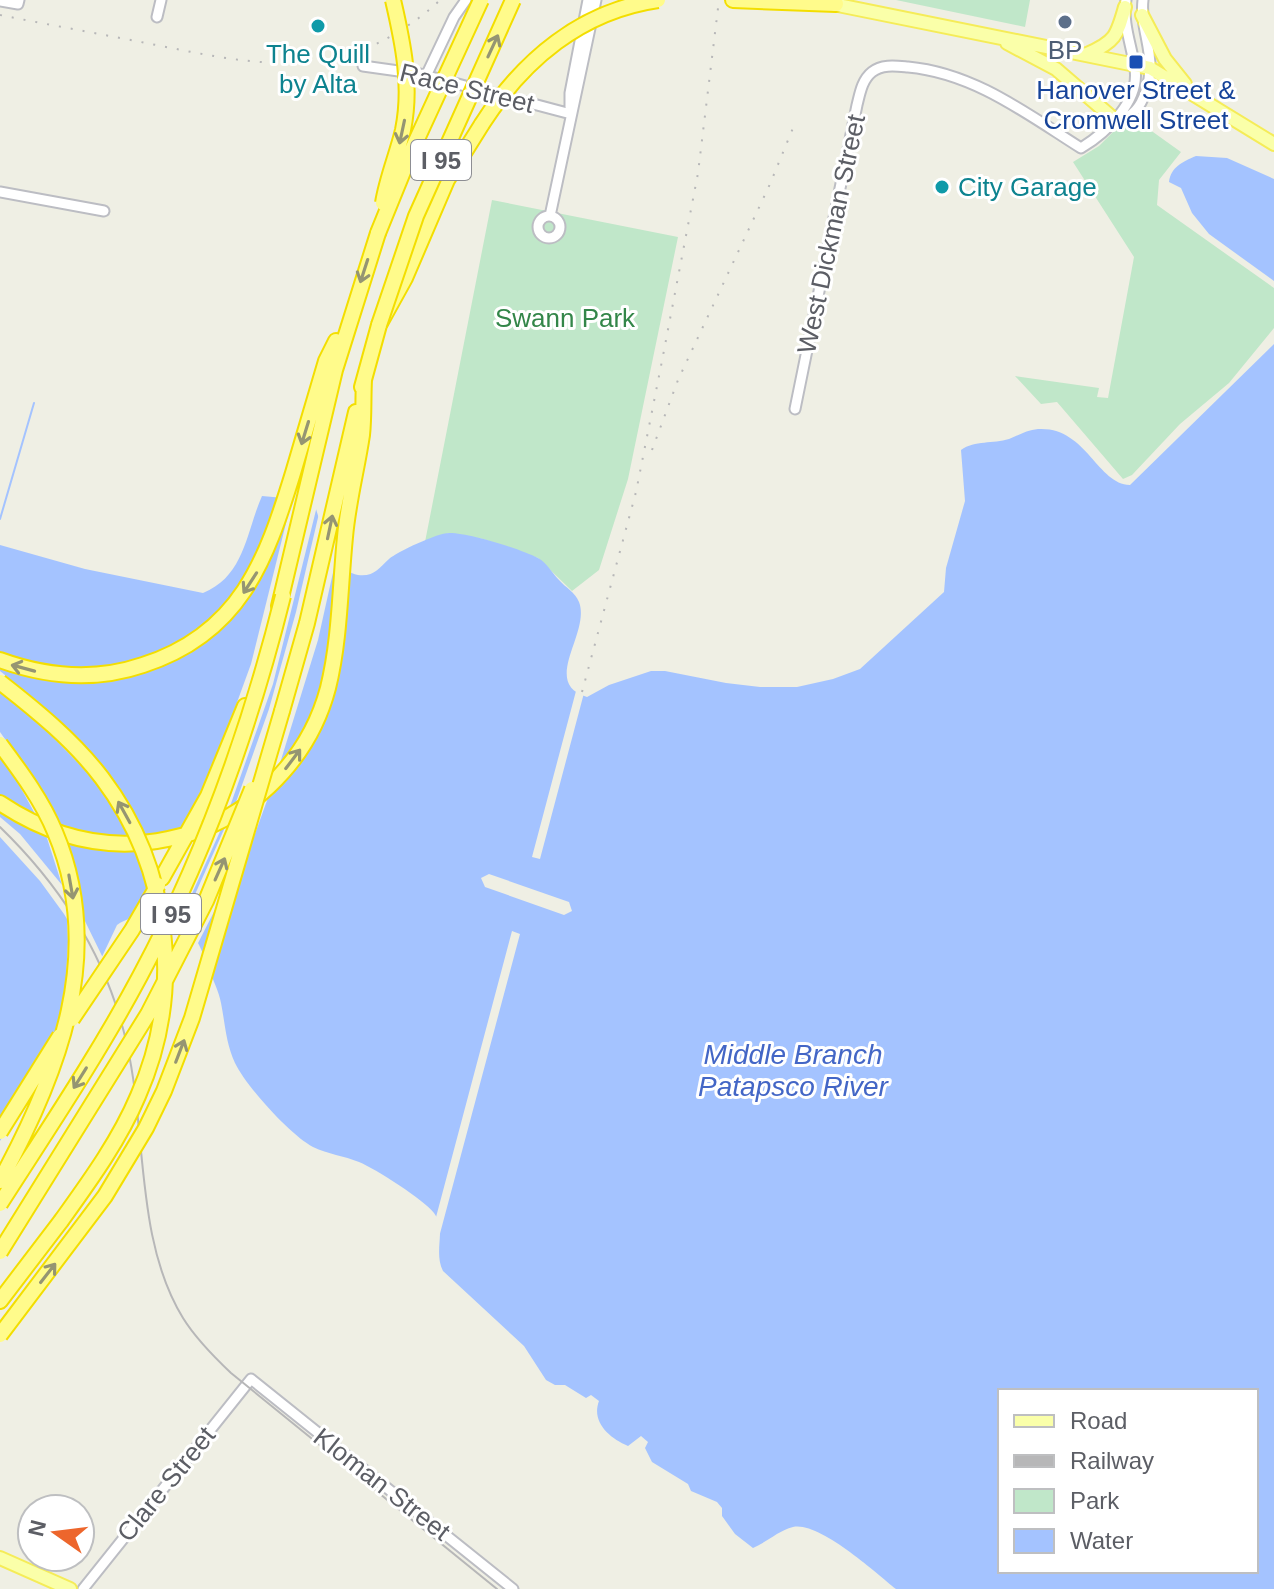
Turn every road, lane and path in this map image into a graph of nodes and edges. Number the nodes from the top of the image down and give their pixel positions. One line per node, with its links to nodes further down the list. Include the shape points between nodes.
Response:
1 (161, 0): 17 (street)
2 (393, 0): 31 (highway, one-way to 31, bridge, via 404,49 406,105)
3 (466, 0): 23 (street)
4 (481, 0): 31 (highway, I 95, bridge)
5 (513, 0): 33 (highway, I 95, one-way to 5, bridge, via 416,216)
6 (588, 0): 25 (street, via 570,93)
7 (596, 0): 25 (street)
8 (658, 0): 33 (highway, bridge, via 620,8 578,27 514,79 452,172)
9 (733, 0): 14 (highway)
10 (813, 0): 14 (main road)
11 (1143, 0): 16 (street)
12 (0, 1): 13 (street)
13 (18, 2)
14 (836, 4): 18 (main road)
15 (1126, 4): 19 (main road, via 1115,37); 20 (street)
16 (1142, 15): 22 (street); 24 (main road, via 1165,59)
17 (157, 17)
18 (982, 33): 19 (main road); 26 (main road, via 1046,62)
19 (1087, 54): 20 (main road)
20 (1134, 64): 22 (main road); 26 (street, via 1133,91)
21 (363, 66): 23 (street, Race Street)
22 (1150, 68): 24 (main road); 26 (street, via 1140,106 1128,118)
23 (426, 76): 25 (street, Race Street)
24 (1192, 93): 27 (main road)
25 (571, 114): 30 (street)
26 (1114, 119): 35 (street, West Dickman Street, via 1081,148 971,83 930,70 894,66 872,72 861,89)
27 (1272, 143)
28 (0, 192): 29 (street)
29 (104, 211)
30 (550, 216)
31 (378, 233): 32 (highway, I 95, one-way to 32)
32 (352, 308): 36 (highway, I 95); 37 (highway, one-way to 37, via 326,361 266,554 226,614 181,649 119,672 59,675)
33 (379, 325): 34 (highway, I 95)
34 (364, 380): 39 (highway, I 95, one-way to 34); 41 (highway, one-way to 34, bridge, via 70,837 137,844 181,836 220,821 253,801 284,771 314,727 330,678 362,434)
35 (795, 409)
36 (283, 596): 42 (highway, bridge, via 231,744 195,821 132,930); 44 (highway, I 95, one-way to 44, bridge, via 235,761 171,915 98,1049)
37 (0, 660)
38 (0, 682): 46 (highway, one-way to 38, bridge, via 84,1188 132,1109 157,1039 166,978 157,892 127,816 91,764)
39 (282, 711): 45 (highway, I 95, one-way to 39, bridge, via 117,1068 180,953 230,846); 47 (highway, one-way to 39, bridge, via 105,1196 164,1091 192,1018)
40 (0, 744): 43 (highway, one-way to 43, bridge, via 40,803 62,850 78,949 59,1051)
41 (0, 803)
42 (0, 1132)
43 (0, 1181)
44 (0, 1204)
45 (0, 1252)
46 (0, 1301)
47 (0, 1335)
48 (251, 1379): 51 (street, Clare Street); 52 (street, Kloman Street)
49 (0, 1558): 50 (main road)
50 (70, 1589)
51 (83, 1589)
52 (513, 1589)

